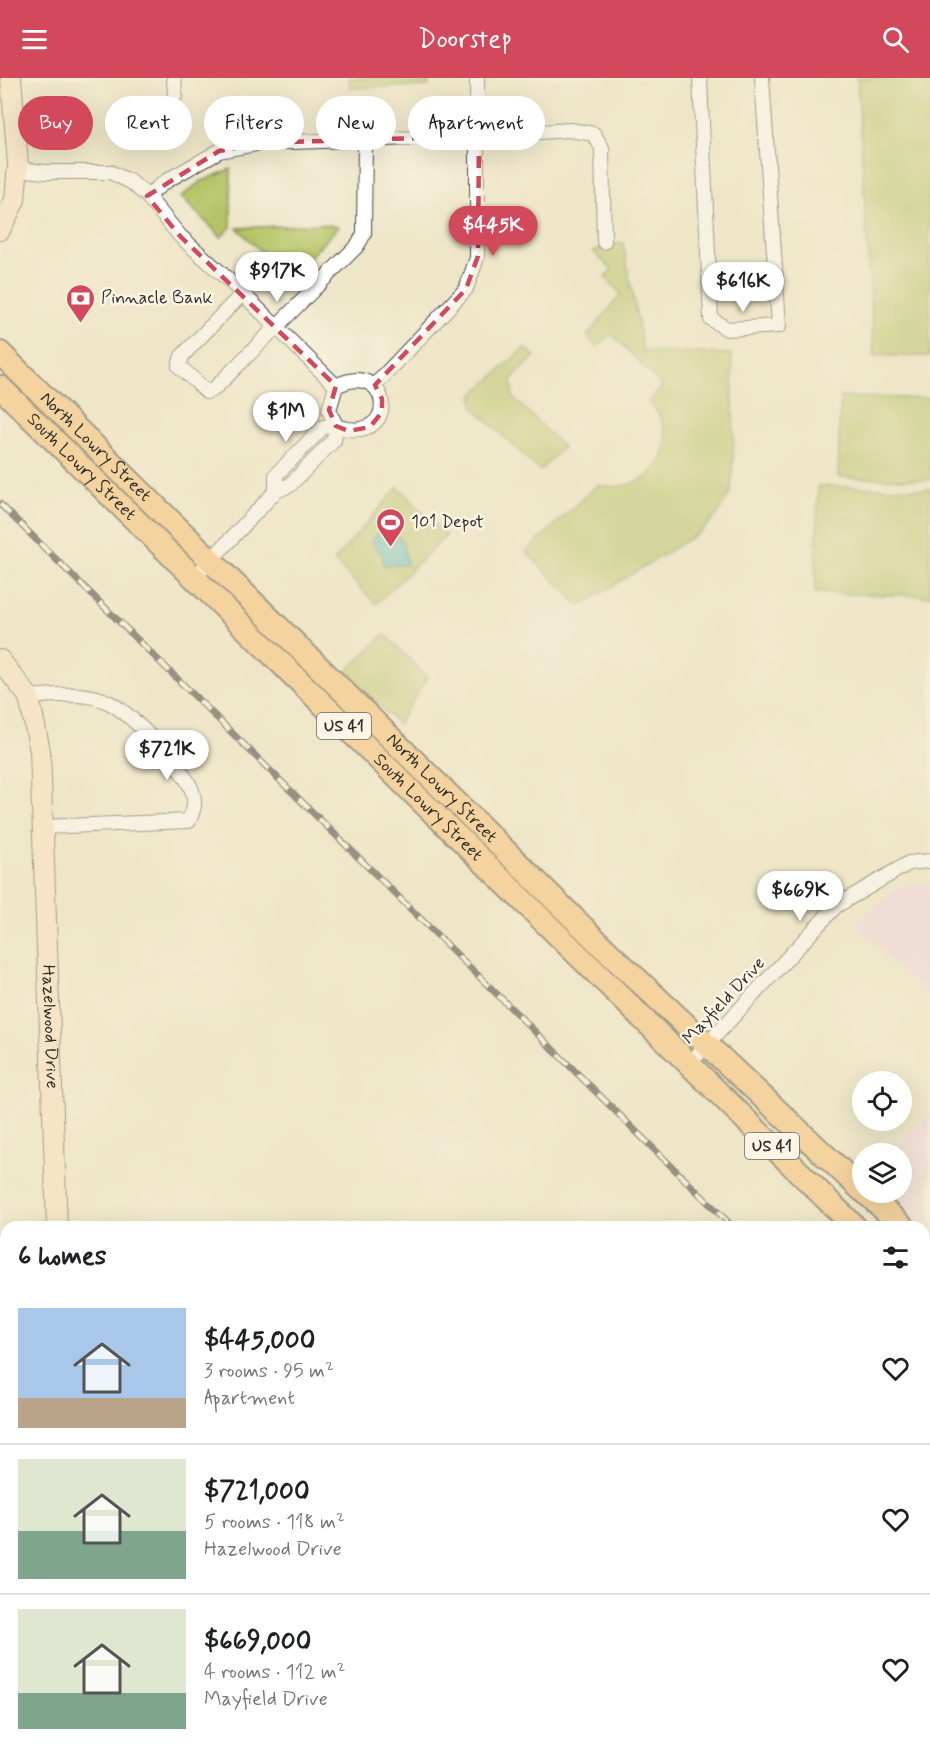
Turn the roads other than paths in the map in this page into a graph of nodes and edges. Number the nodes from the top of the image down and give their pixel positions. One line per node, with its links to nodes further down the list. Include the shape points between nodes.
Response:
1 (11, 78): 12 (street)
2 (174, 78): 6 (street)
3 (477, 78): 7 (street)
4 (700, 78): 5 (street, via 711,320 726,330 779,326)
5 (762, 78)
6 (175, 96)
7 (478, 96)
8 (545, 132): 15 (street, via 594,134 602,148)
9 (316, 141): 13 (street, via 261,143 219,151)
10 (365, 150): 17 (street, via 364,234 357,246)
11 (479, 150): 20 (street, via 478,256 466,289)
12 (18, 169): 13 (street, via 110,172 131,182); 14 (street, via 15,200)
13 (147, 196): 16 (street, via 180,236)
14 (0, 230)
15 (604, 242)
16 (243, 293): 17 (street); 17 (street, via 182,356 179,366 207,392)
17 (277, 326): 19 (street)
18 (0, 353): 23 (main road, North Lowry Street / US 41)
19 (336, 386): 20 (street, via 360,380); 22 (street, via 329,410)
20 (375, 386): 22 (street, via 382,399 382,412 376,423 349,431)
21 (0, 387): 24 (main road, South Lowry Street / US 41)
22 (335, 427): 23 (street, via 334,440 290,484 276,491)
23 (211, 561): 24 (street); 29 (main road, North Lowry Street / US 41)
24 (194, 578): 30 (main road, South Lowry Street / US 41)
25 (0, 660): 26 (street, Hazelwood Drive)
26 (28, 697): 27 (street, Hazelwood Drive, via 40,751); 27 (street, via 67,694 109,702 143,730 193,793 194,809 189,821)
27 (42, 827): 33 (street, Hazelwood Drive)
28 (930, 861): 29 (street, Mayfield Drive, via 909,863 836,906)
29 (708, 1046): 30 (street, Mayfield Drive); 31 (main road, North Lowry Street / US 41)
30 (688, 1065): 34 (main road, South Lowry Street / US 41)
31 (852, 1180)
32 (877, 1203): 35 (main road, North Lowry Street / US 41)
33 (57, 1221)
34 (849, 1221)
35 (896, 1221)

